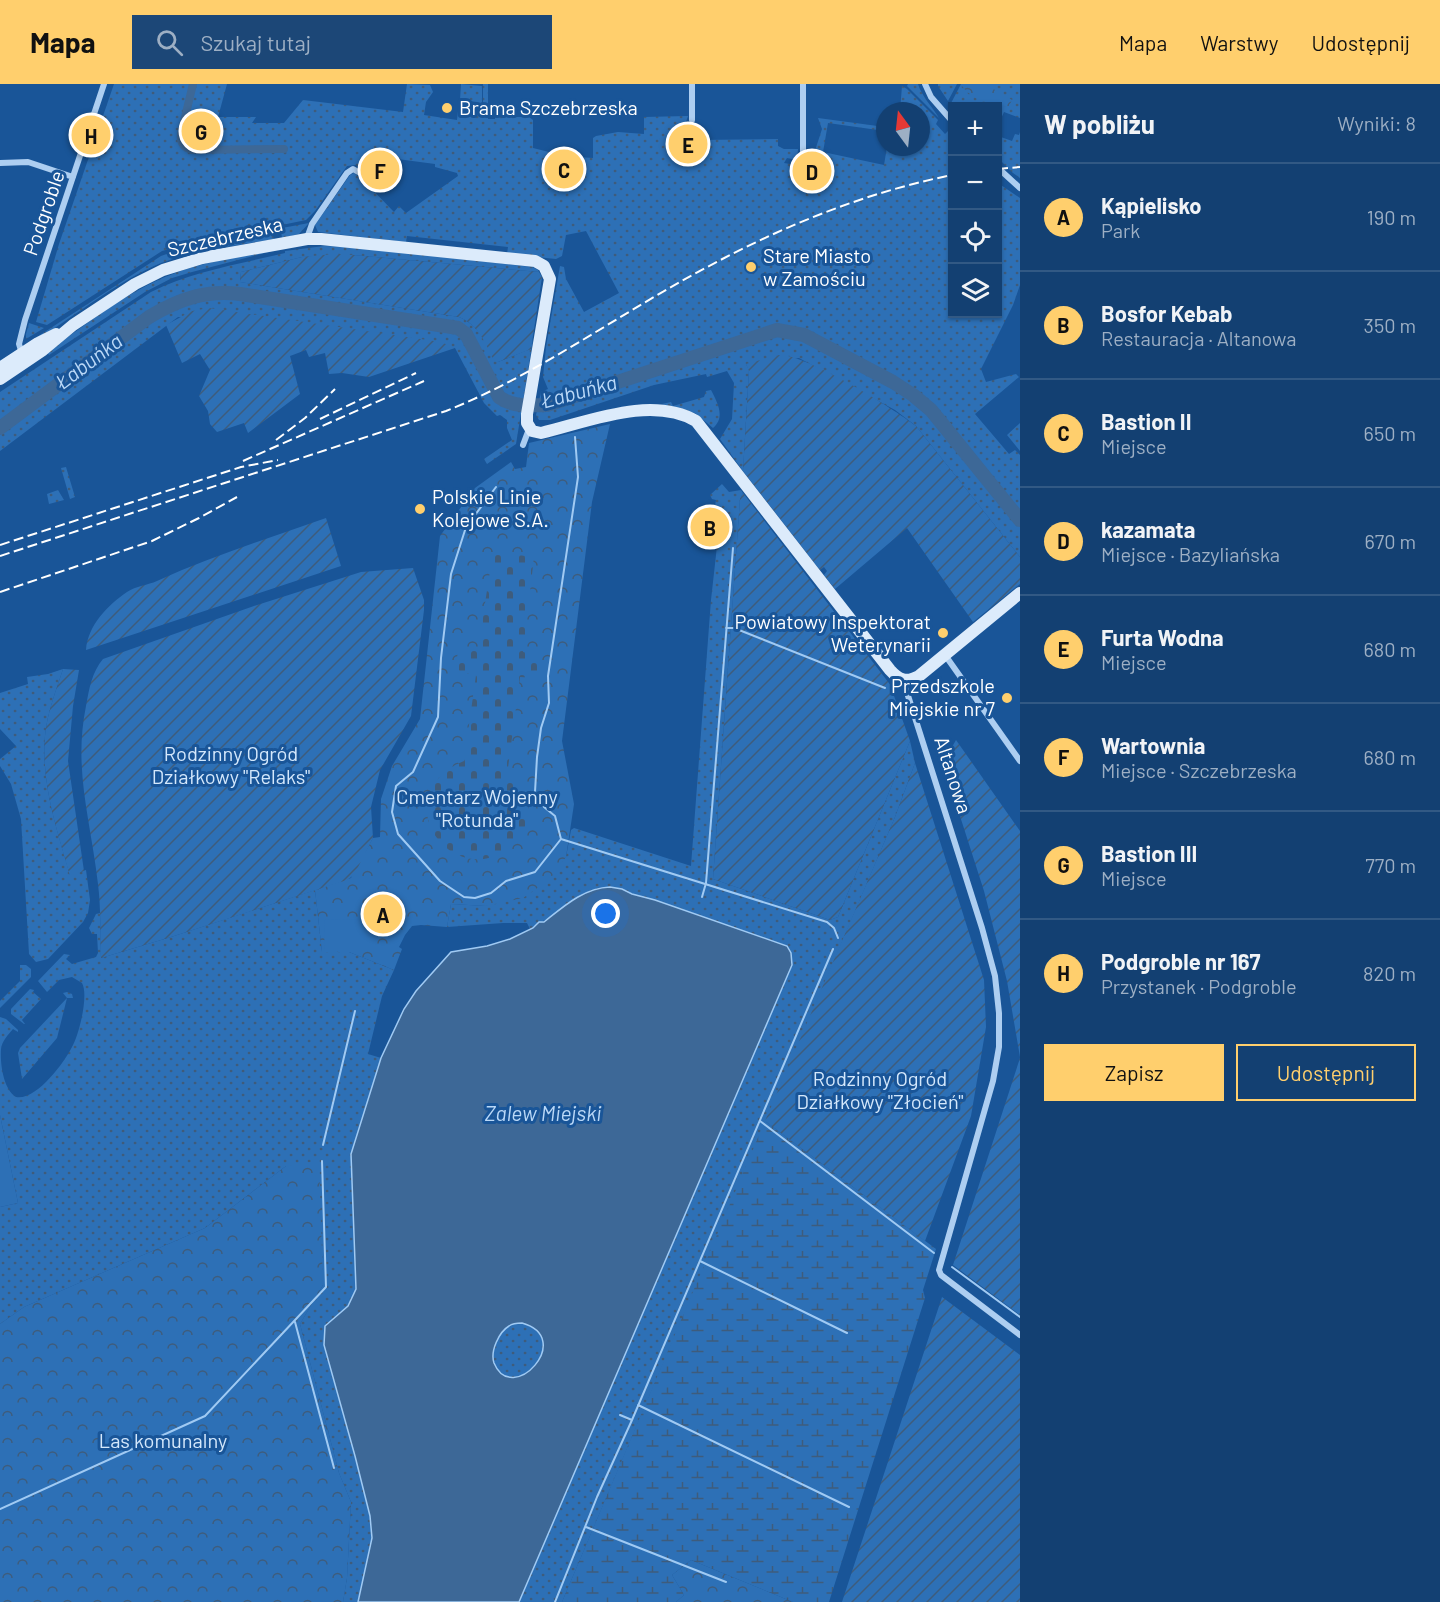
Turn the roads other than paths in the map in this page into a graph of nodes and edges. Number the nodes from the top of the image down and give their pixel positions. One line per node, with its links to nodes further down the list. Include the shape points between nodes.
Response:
1 (104, 84): 11 (street, Podgroble)
2 (692, 84): 6 (street)
3 (803, 84): 7 (street)
4 (925, 84): 5 (street)
5 (948, 116)
6 (692, 120)
7 (803, 155)
8 (0, 163): 11 (street, via 25,162)
9 (1002, 172): 12 (street)
10 (360, 173): 13 (street, Szczebrzeska, via 353,169 347,173 312,224)
11 (73, 177): 14 (street, Podgroble, via 20,339)
12 (1020, 188)
13 (307, 239): 14 (street, Szczebrzeska, via 179,264 135,284 38,343); 17 (street, via 368,242 542,264 550,279 527,414)
14 (24, 358): 15 (street, Szczebrzeska); 16 (street, Szczebrzeska)
15 (0, 368)
16 (0, 379)
17 (530, 429): 18 (street); 21 (street, Altanowa, via 541,433 641,410 696,421 890,669)
18 (524, 445)
19 (1020, 593): 20 (street)
20 (945, 655): 21 (street, via 919,676); 22 (street)
21 (903, 680): 23 (street, Altanowa, via 982,928 995,976 999,1013 993,1081 939,1270)
22 (1020, 761)
23 (1020, 1335)

